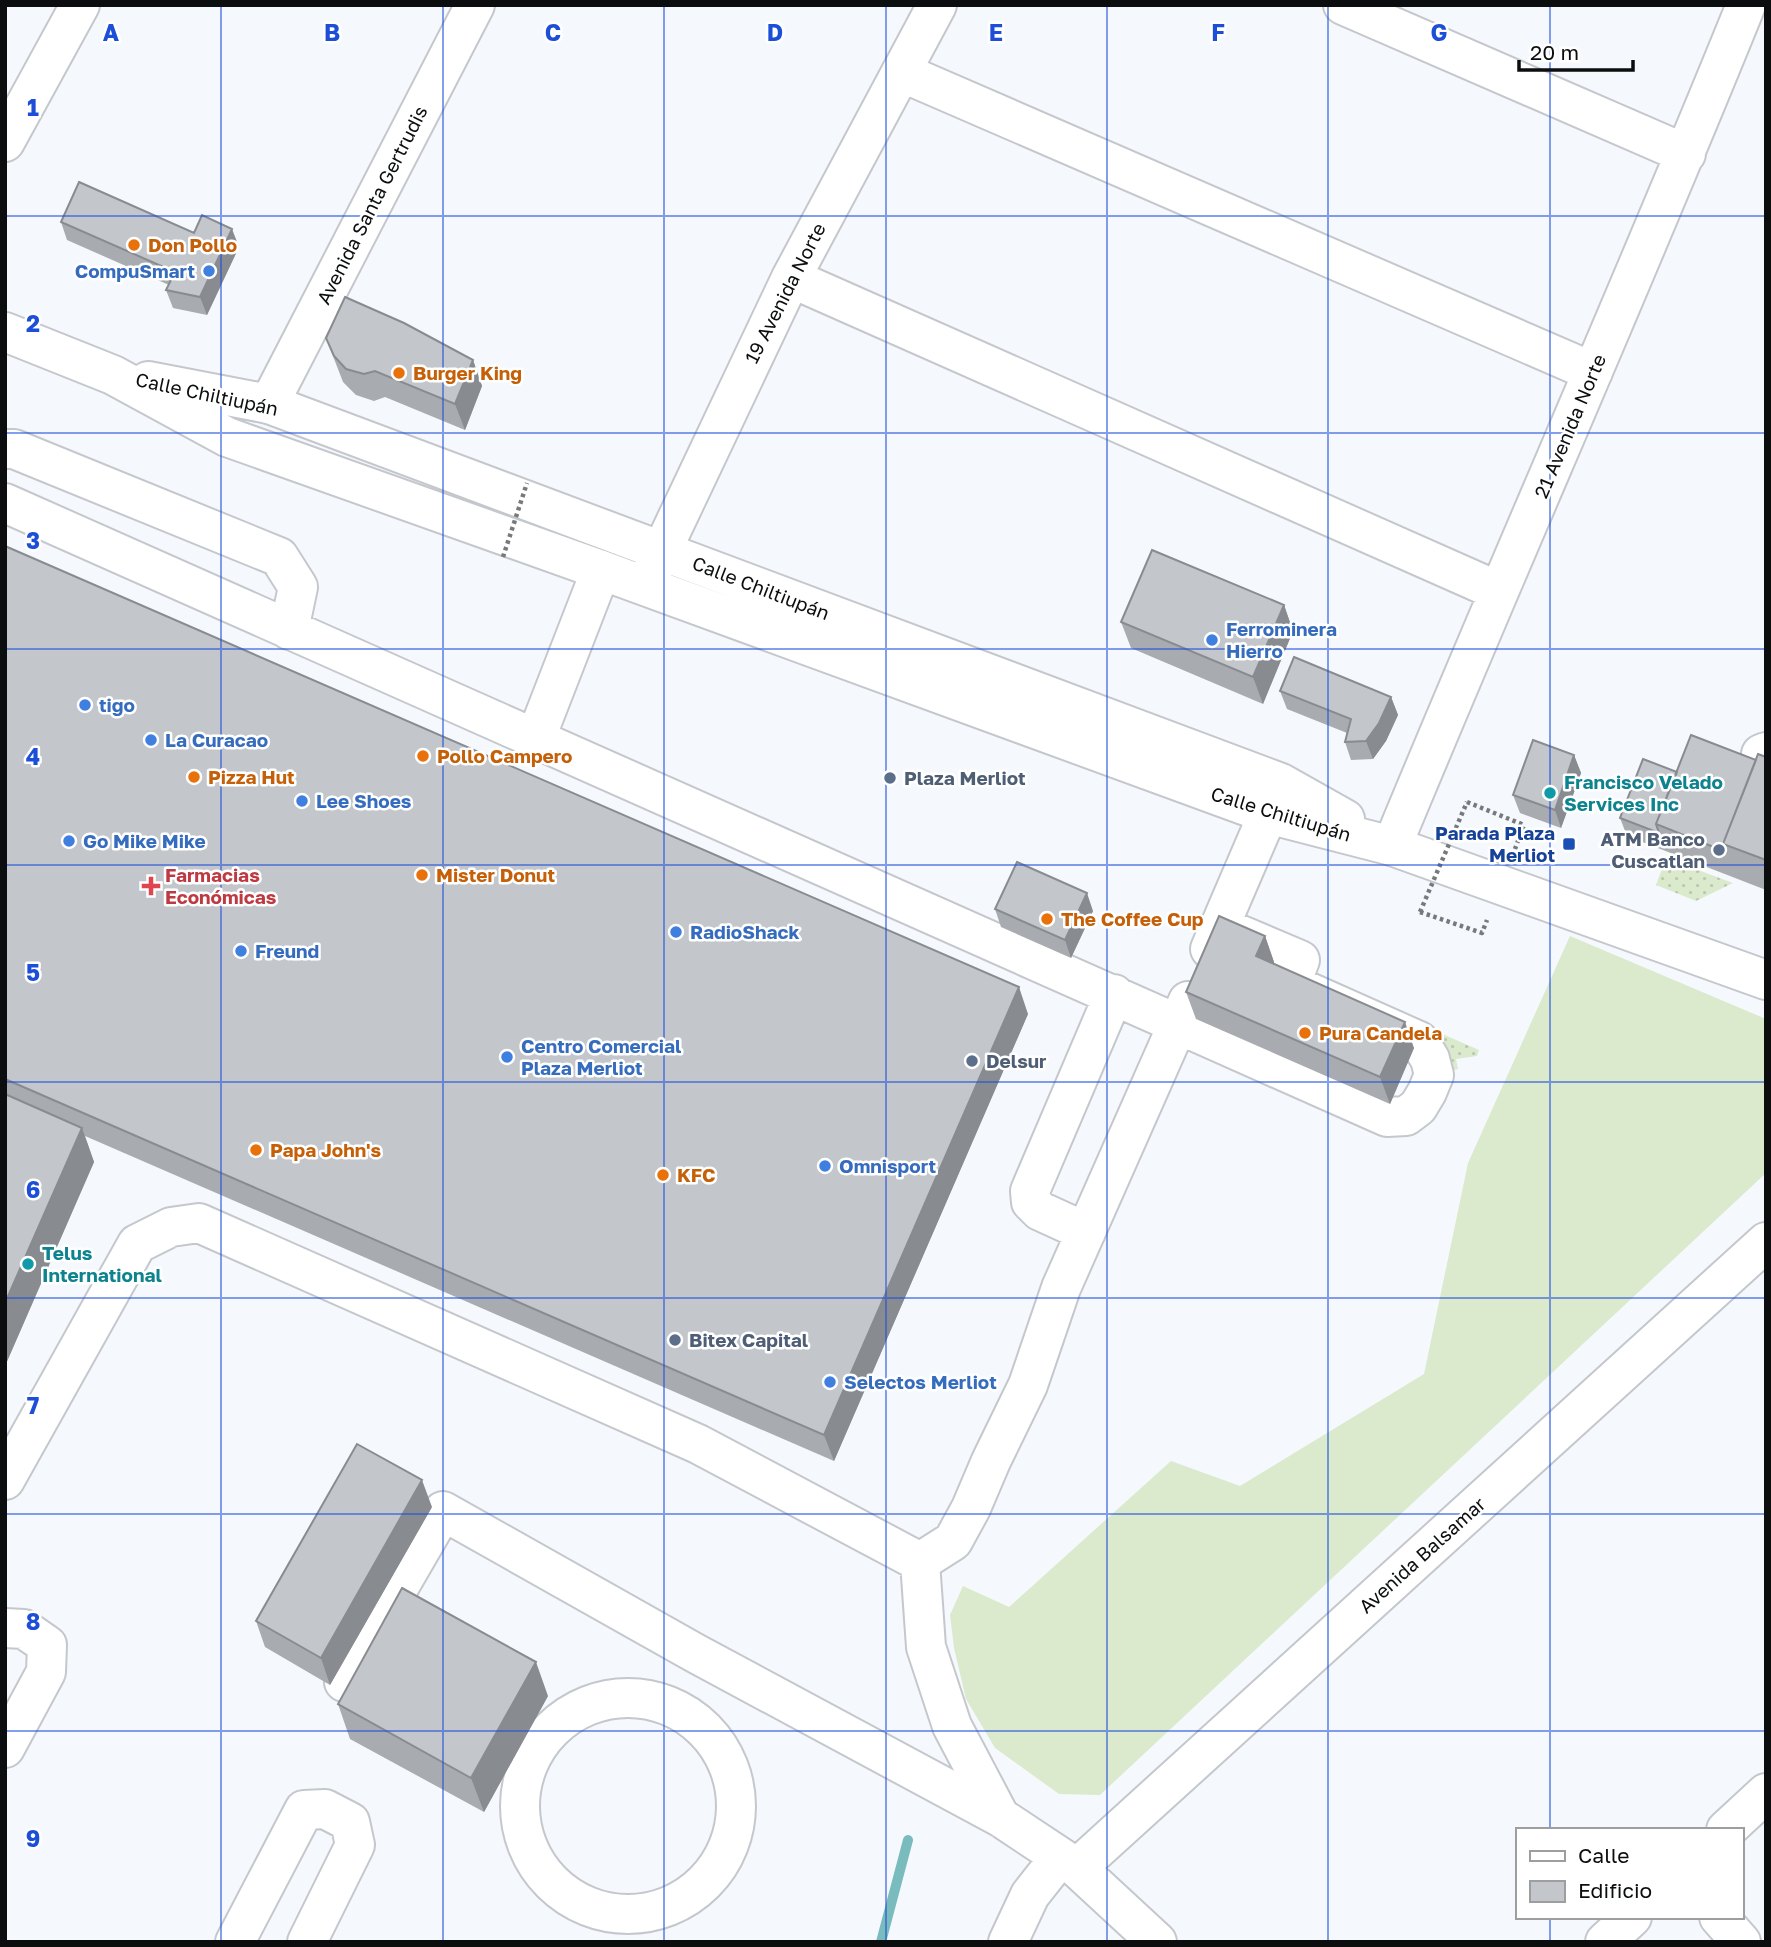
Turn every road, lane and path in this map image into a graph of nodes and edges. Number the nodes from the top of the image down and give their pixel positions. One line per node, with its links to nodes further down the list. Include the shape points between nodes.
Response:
1 (80, 5): 7 (street)
2 (475, 5): 13 (street, Avenida Santa Gertrudis)
3 (937, 5): 6 (street, 19 Avenida Norte)
4 (1343, 5): 8 (street)
5 (1746, 5): 8 (street, 21 Avenida Norte)
6 (901, 72): 9 (street, 19 Avenida Norte); 11 (street)
7 (11, 119)
8 (1686, 155): 11 (street, 21 Avenida Norte)
9 (791, 278): 17 (street, 19 Avenida Norte); 21 (street)
10 (5, 332): 12 (street, Calle Chiltiupán)
11 (1593, 372): 21 (street, 21 Avenida Norte)
12 (113, 375): 13 (street, Calle Chiltiupán); 19 (street, Calle Chiltiupán, via 227,437)
13 (269, 404): 17 (street, Calle Chiltiupán)
14 (5, 449): 22 (street, via 15,449 279,558 298,587)
15 (527, 483): 18 (path, bridge)
16 (5, 503): 22 (street)
17 (661, 550): 20 (street, 19 Avenida Norte); 25 (street, Calle Chiltiupán, via 1281,783)
18 (503, 556)
19 (601, 570): 20 (street, Calle Chiltiupán); 23 (street)
20 (645, 587): 24 (street, Calle Chiltiupán)
21 (1498, 591): 25 (street, 21 Avenida Norte)
22 (289, 630): 23 (street)
23 (535, 740): 30 (street)
24 (1268, 814): 25 (street, Calle Chiltiupán); 28 (street)
25 (1392, 846): 29 (street, Calle Chiltiupán)
26 (1505, 846): 27 (path, bridge, via 1515,850 1524,825 1468,802)
27 (1420, 912)
28 (1219, 926): 31 (street); 31 (street, via 1300,960 1291,984 1419,1041 1434,1075 1427,1092 1406,1116 1387,1118)
29 (1766, 980)
30 (1114, 994): 31 (street); 32 (street, via 1030,1191 1031,1202 1040,1212)
31 (1178, 1023): 32 (street)
32 (1086, 1232): 35 (street, via 1061,1288 1028,1385 971,1508 953,1541)
33 (1766, 1242): 44 (street, Avenida Balsamar)
34 (5, 1480): 35 (street, via 137,1244 171,1227 199,1223 698,1444)
35 (920, 1562): 42 (street, via 926,1647 952,1726)
36 (5, 1628): 40 (street, via 24,1629 47,1646 46,1672)
37 (695, 1653): 38 (street, via 443,1511); 39 (street); 42 (street)
38 (344, 1682)
39 (668, 1704): 39 (street, via 641,1698 604,1699 570,1713 542,1738 524,1770 519,1807 526,1843 544,1875 570,1898 603,1912 638,1914 673,1906 702,1886 725,1859 736,1825 737,1790 726,1757 705,1728)
40 (5, 1748)
41 (1766, 1793): 43 (street)
42 (1000, 1817): 44 (street)
43 (1728, 1828)
44 (1069, 1862): 49 (street, Avenida Balsamar, via 1030,1895); 50 (street)
45 (1630, 1919): 51 (street)
46 (1721, 1919): 52 (street)
47 (235, 1942): 48 (street, via 304,1810 325,1809 350,1822 355,1846)
48 (307, 1942)
49 (1009, 1942)
50 (1157, 1942)
51 (1605, 1942)
52 (1741, 1942)

